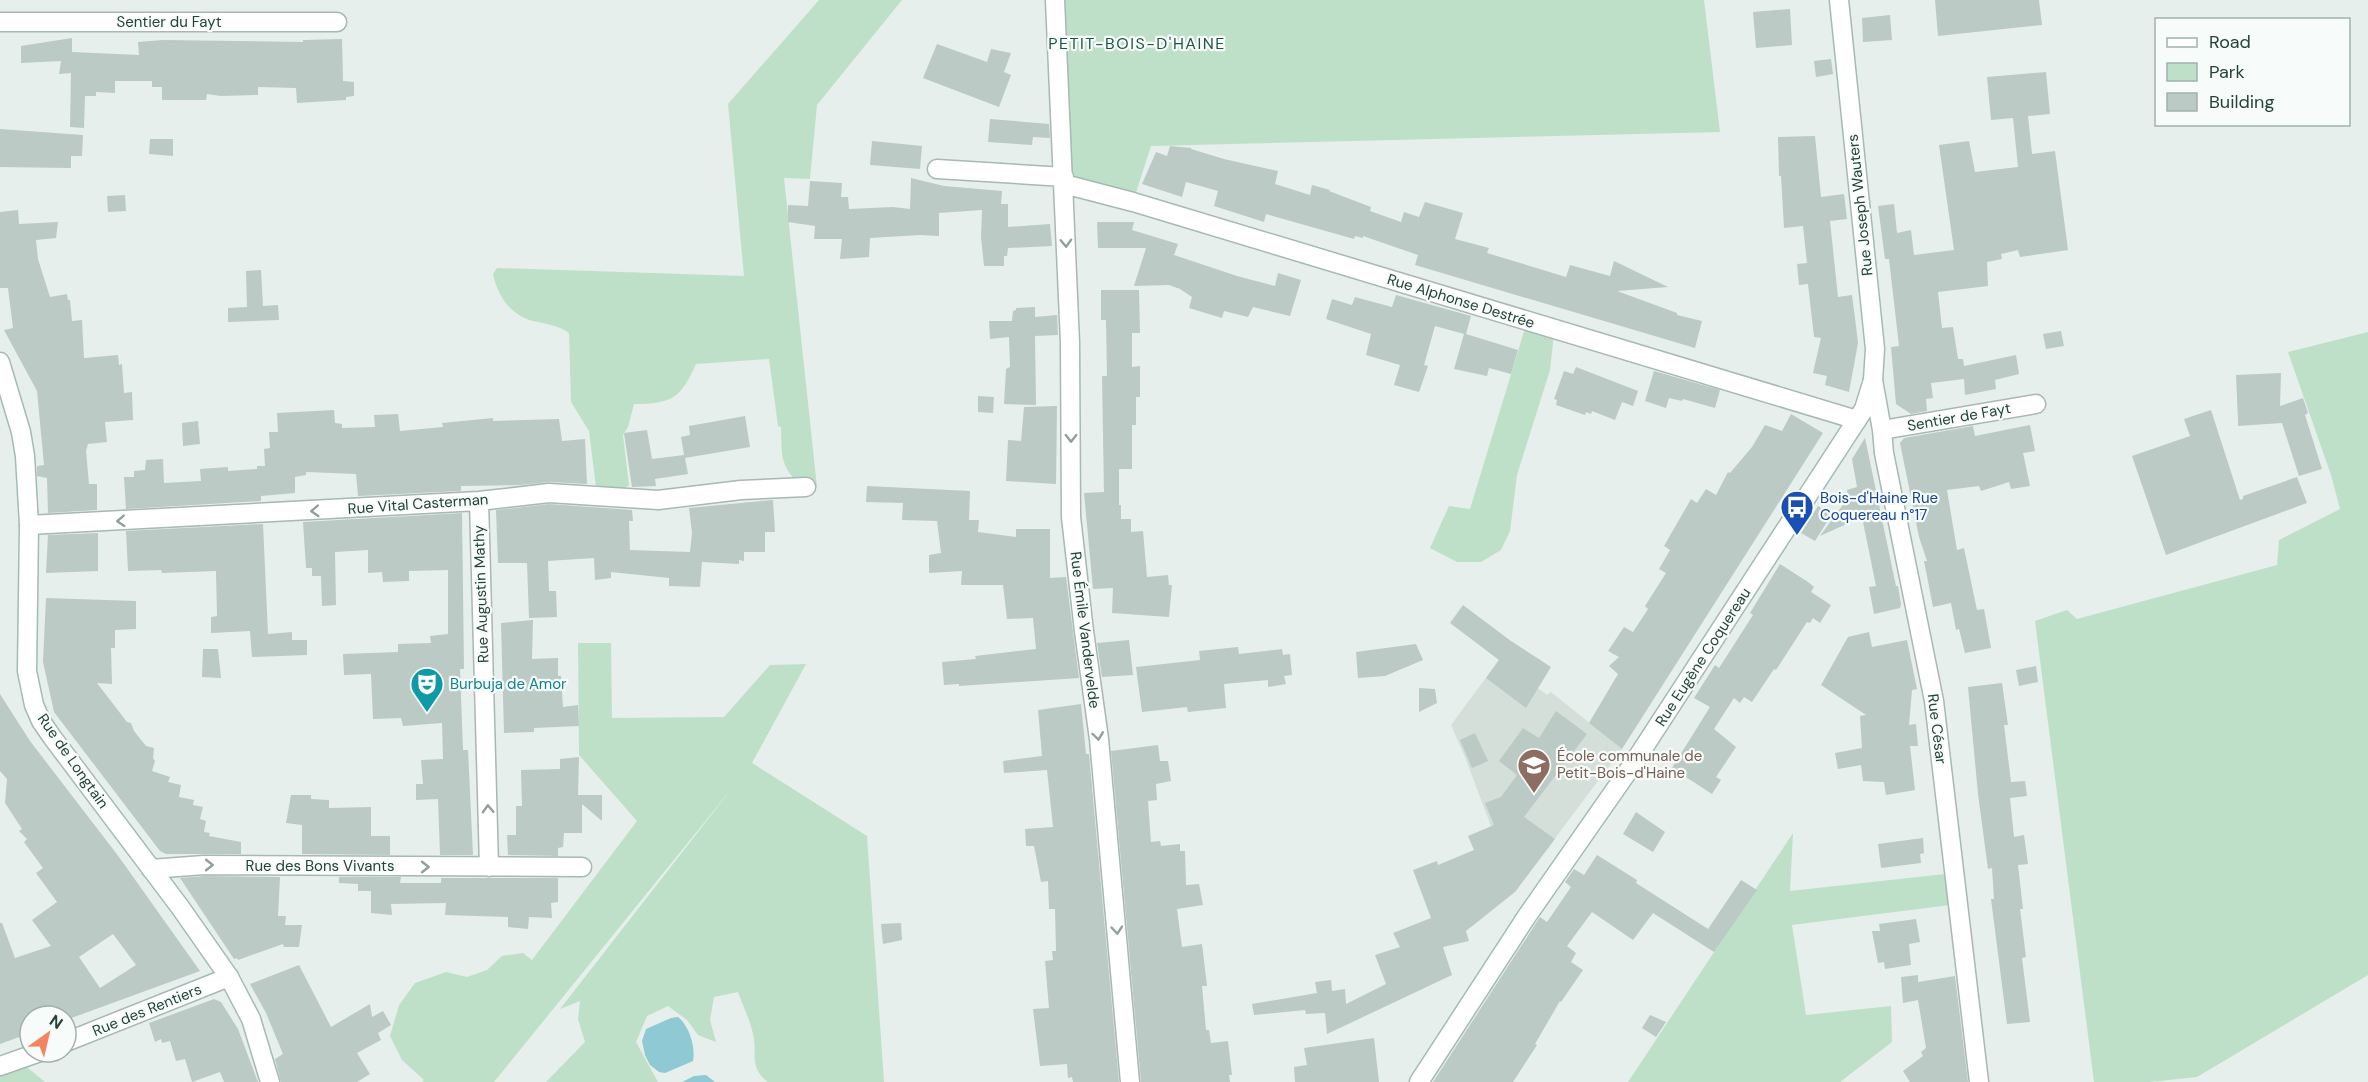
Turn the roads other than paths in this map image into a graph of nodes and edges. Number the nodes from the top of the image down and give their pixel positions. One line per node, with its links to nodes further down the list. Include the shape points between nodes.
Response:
1 (1055, 0): 6 (street, Rue Émile Vandervelde)
2 (1839, 0): 8 (street, Rue Joseph Wauters, via 1875,349)
3 (0, 22): 4 (street, Sentier du Fayt)
4 (337, 22)
5 (937, 169): 6 (street)
6 (1064, 181): 10 (street, Rue Alphonse Destrée); 23 (street, Rue Émile Vandervelde, one-way to 23, via 1073,541 1099,739)
7 (0, 362): 14 (street, Rue de Longtain, via 26,456)
8 (1873, 380): 10 (street, Rue Joseph Wauters); 11 (street, Rue César)
9 (2036, 404): 11 (street, Sentier de Fayt)
10 (1860, 415): 24 (street, Rue Eugène Coquereau, via 1633,764 1527,916)
11 (1882, 430): 25 (street, Rue César, via 1934,701)
12 (806, 487): 13 (street, Rue Vital Casterman, via 658,500 549,493)
13 (478, 501): 14 (street, Rue Vital Casterman, one-way to 14); 15 (street, Rue Augustin Mathy, one-way to 13)
14 (29, 525): 17 (street, Rue de Longtain, via 27,671 34,705 52,737)
15 (489, 867): 16 (street, Rue des Bons Vivants); 17 (street, Rue des Bons Vivants, one-way to 15, via 204,865)
16 (582, 867)
17 (151, 869): 18 (street, Rue de Longtain)
18 (229, 977): 19 (street, Rue des Rentiers); 22 (street, Rue de Longtain, via 251,1019)
19 (78, 1037)
20 (18, 1060): 21 (street)
21 (0, 1066)
22 (270, 1082)
23 (1130, 1082)
24 (1419, 1082)
25 (1979, 1082)

